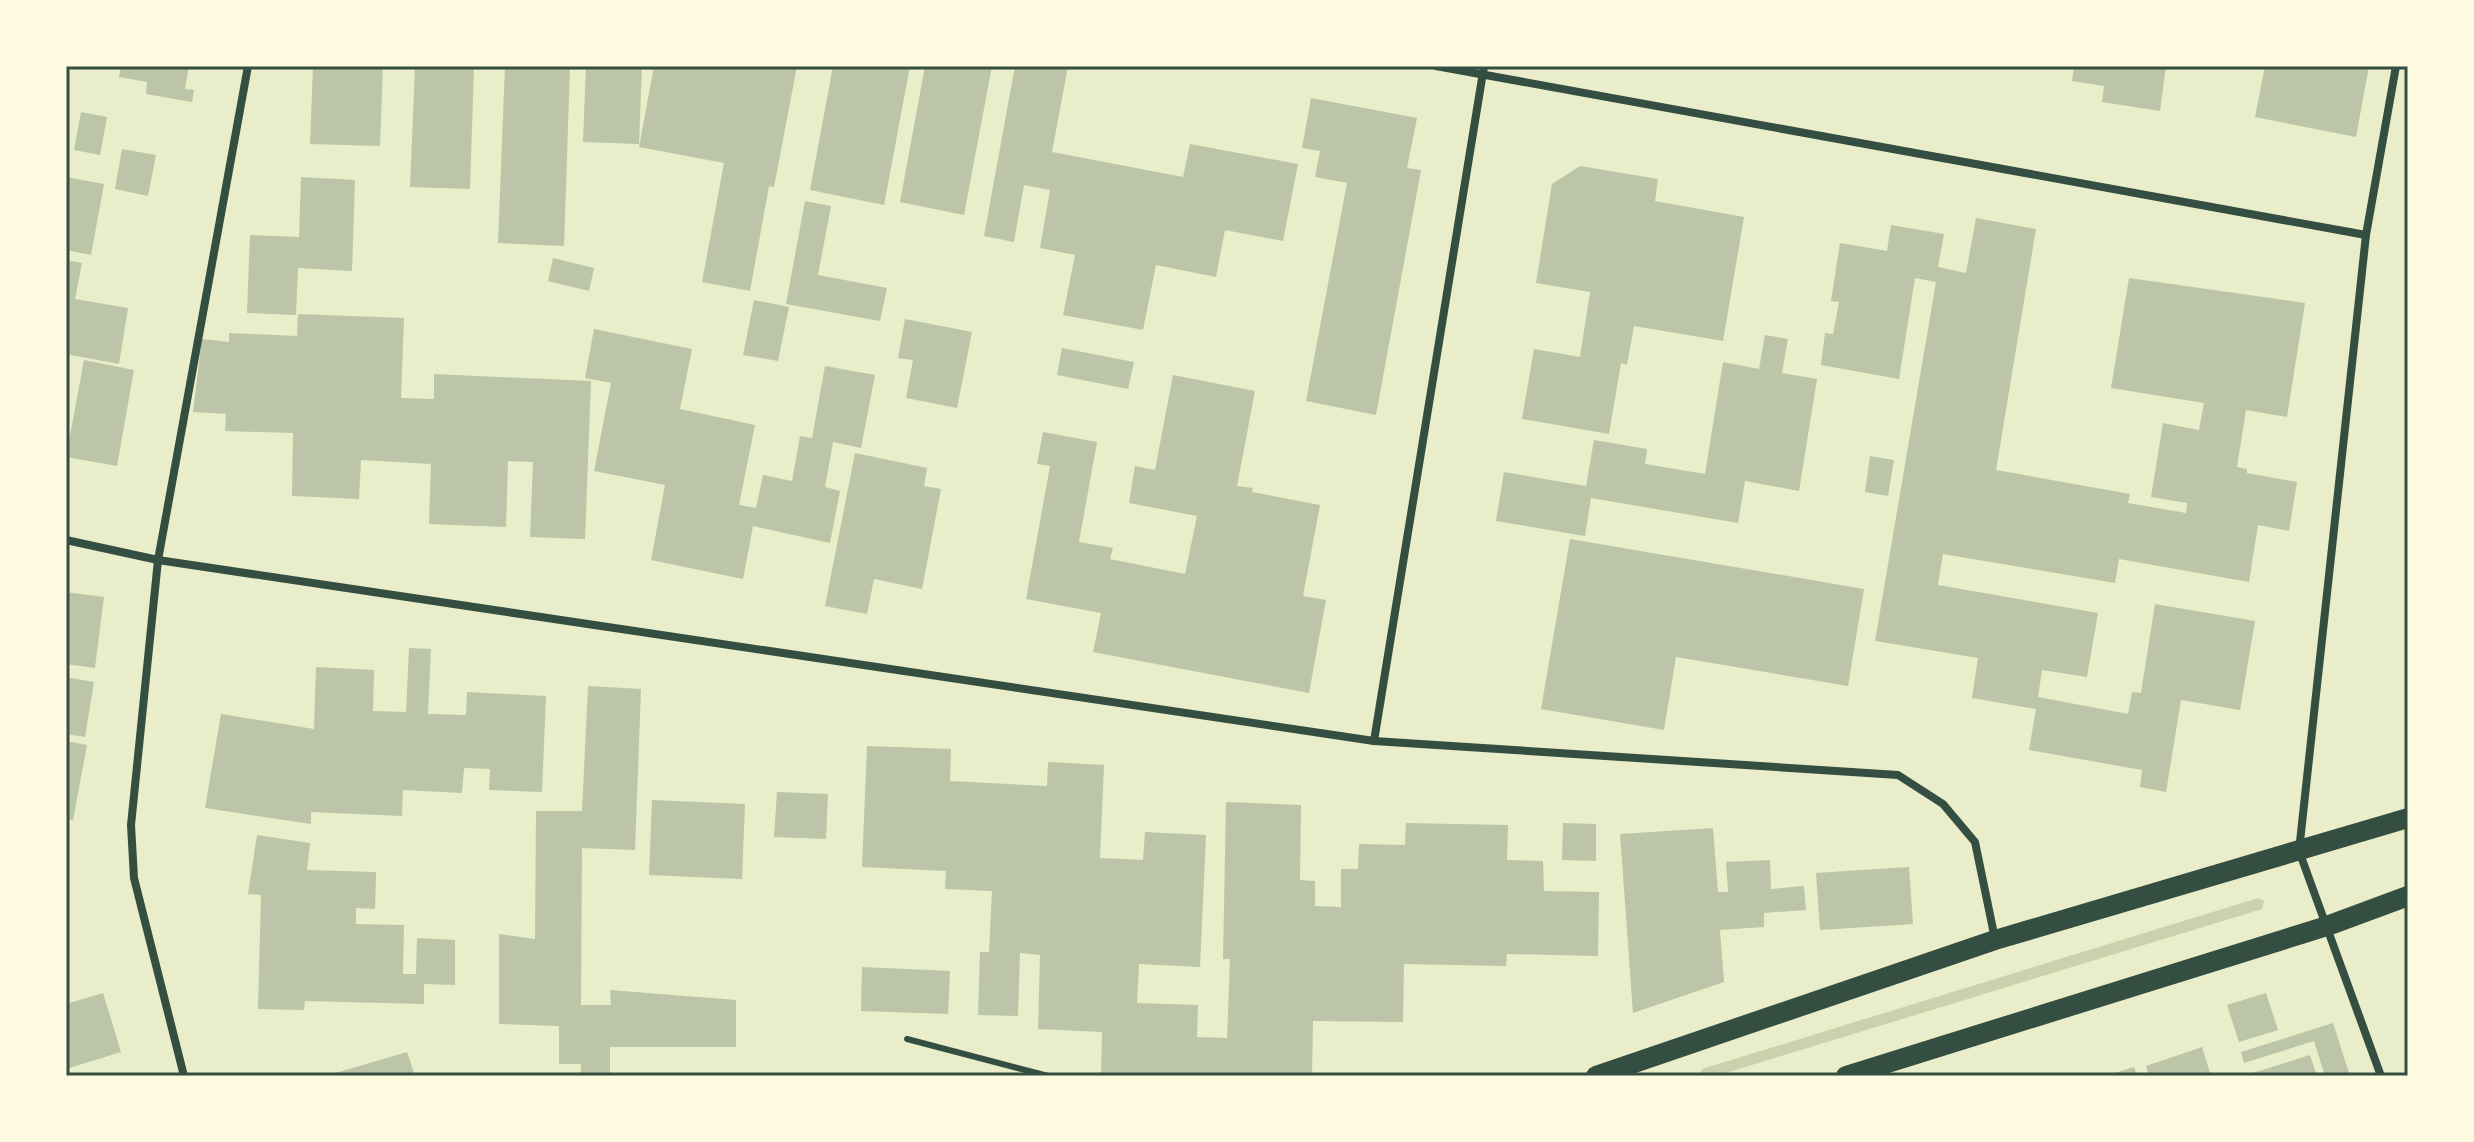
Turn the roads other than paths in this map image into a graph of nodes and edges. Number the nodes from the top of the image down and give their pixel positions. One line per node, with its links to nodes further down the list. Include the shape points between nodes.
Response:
1 (248, 66): 7 (street)
2 (1436, 66): 4 (street)
3 (2396, 66): 5 (street)
4 (1483, 70): 5 (street); 8 (street)
5 (2366, 235): 10 (street)
6 (66, 540): 7 (street)
7 (158, 560): 8 (street); 15 (street, via 131,825 134,878)
8 (1374, 741): 13 (street, via 1898,775 1943,804 1975,842)
9 (2408, 818): 10 (main road)
10 (2299, 851): 12 (street); 13 (main road)
11 (2408, 896): 12 (main road)
12 (2327, 926): 18 (main road); 19 (street)
13 (1995, 940): 17 (main road)
14 (907, 1039): 16 (lane)
15 (184, 1076)
16 (1048, 1076)
17 (1596, 1076)
18 (1846, 1076)
19 (2381, 1076)

